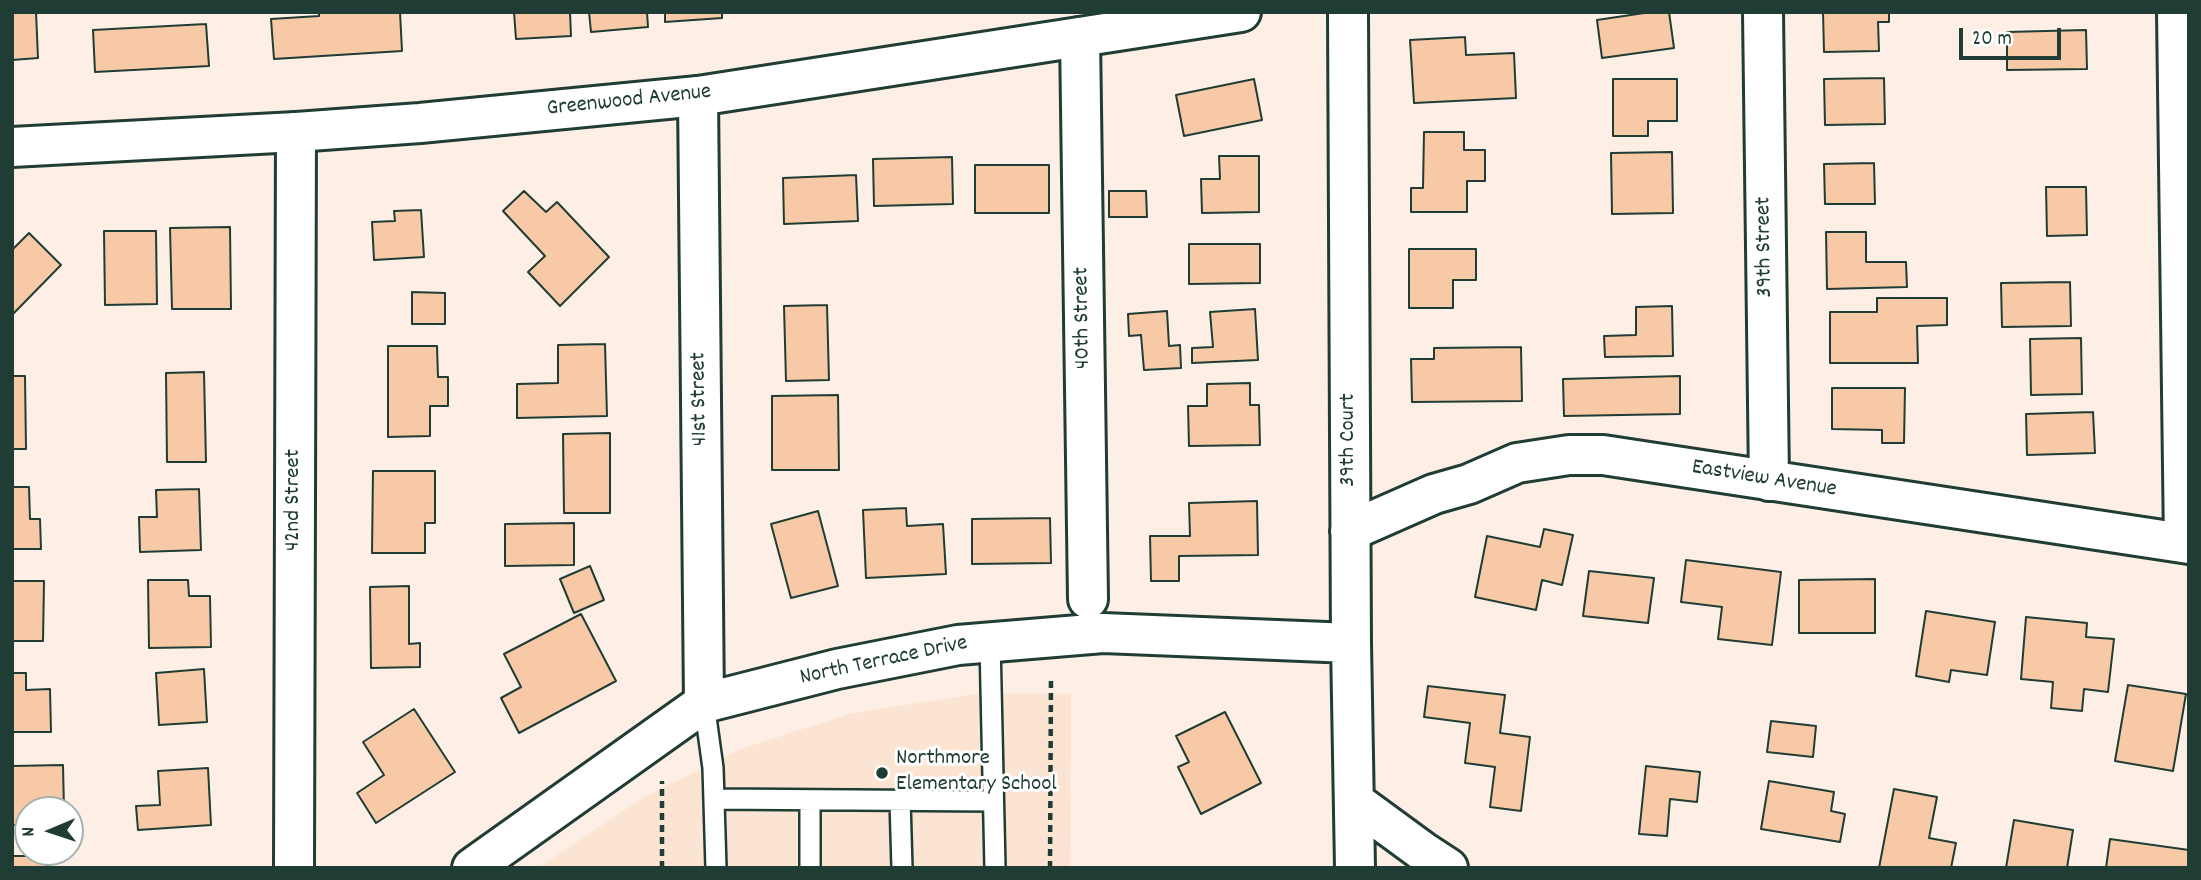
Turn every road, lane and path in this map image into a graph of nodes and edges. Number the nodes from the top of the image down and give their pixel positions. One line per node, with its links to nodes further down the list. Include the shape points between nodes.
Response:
1 (1241, 12): 5 (street, Greenwood Avenue)
2 (1348, 12): 10 (street, 39th Court)
3 (1763, 12): 9 (street, 39th Street)
4 (2178, 12): 11 (street)
5 (1080, 37): 6 (street, Greenwood Avenue); 12 (street, 40th Street)
6 (698, 96): 7 (street, Greenwood Avenue); 16 (street, 41st Street)
7 (296, 132): 8 (street, Greenwood Avenue); 23 (street, 42nd Street)
8 (12, 147)
9 (1769, 481): 10 (street, Eastview Avenue, via 1603,456 1543,458 1434,494); 11 (street, Eastview Avenue)
10 (1350, 531): 14 (street, 39th Court)
11 (2187, 544)
12 (1088, 599)
13 (990, 642): 14 (street, North Terrace Drive, via 1103,633); 16 (street, North Terrace Drive, via 837,669); 21 (lane)
14 (1351, 643): 22 (street, 39th Court)
15 (1051, 678): 30 (path)
16 (704, 703): 18 (lane); 24 (street, North Terrace Drive)
17 (662, 781): 25 (path)
18 (714, 800): 19 (lane); 26 (lane)
19 (810, 800): 20 (lane); 27 (lane)
20 (900, 800): 21 (lane); 28 (lane)
21 (993, 801): 29 (lane)
22 (1354, 801): 31 (street, 39th Court); 32 (street)
23 (294, 868)
24 (472, 868)
25 (662, 868)
26 (716, 868)
27 (810, 868)
28 (902, 868)
29 (995, 868)
30 (1050, 868)
31 (1355, 868)
32 (1448, 868)

